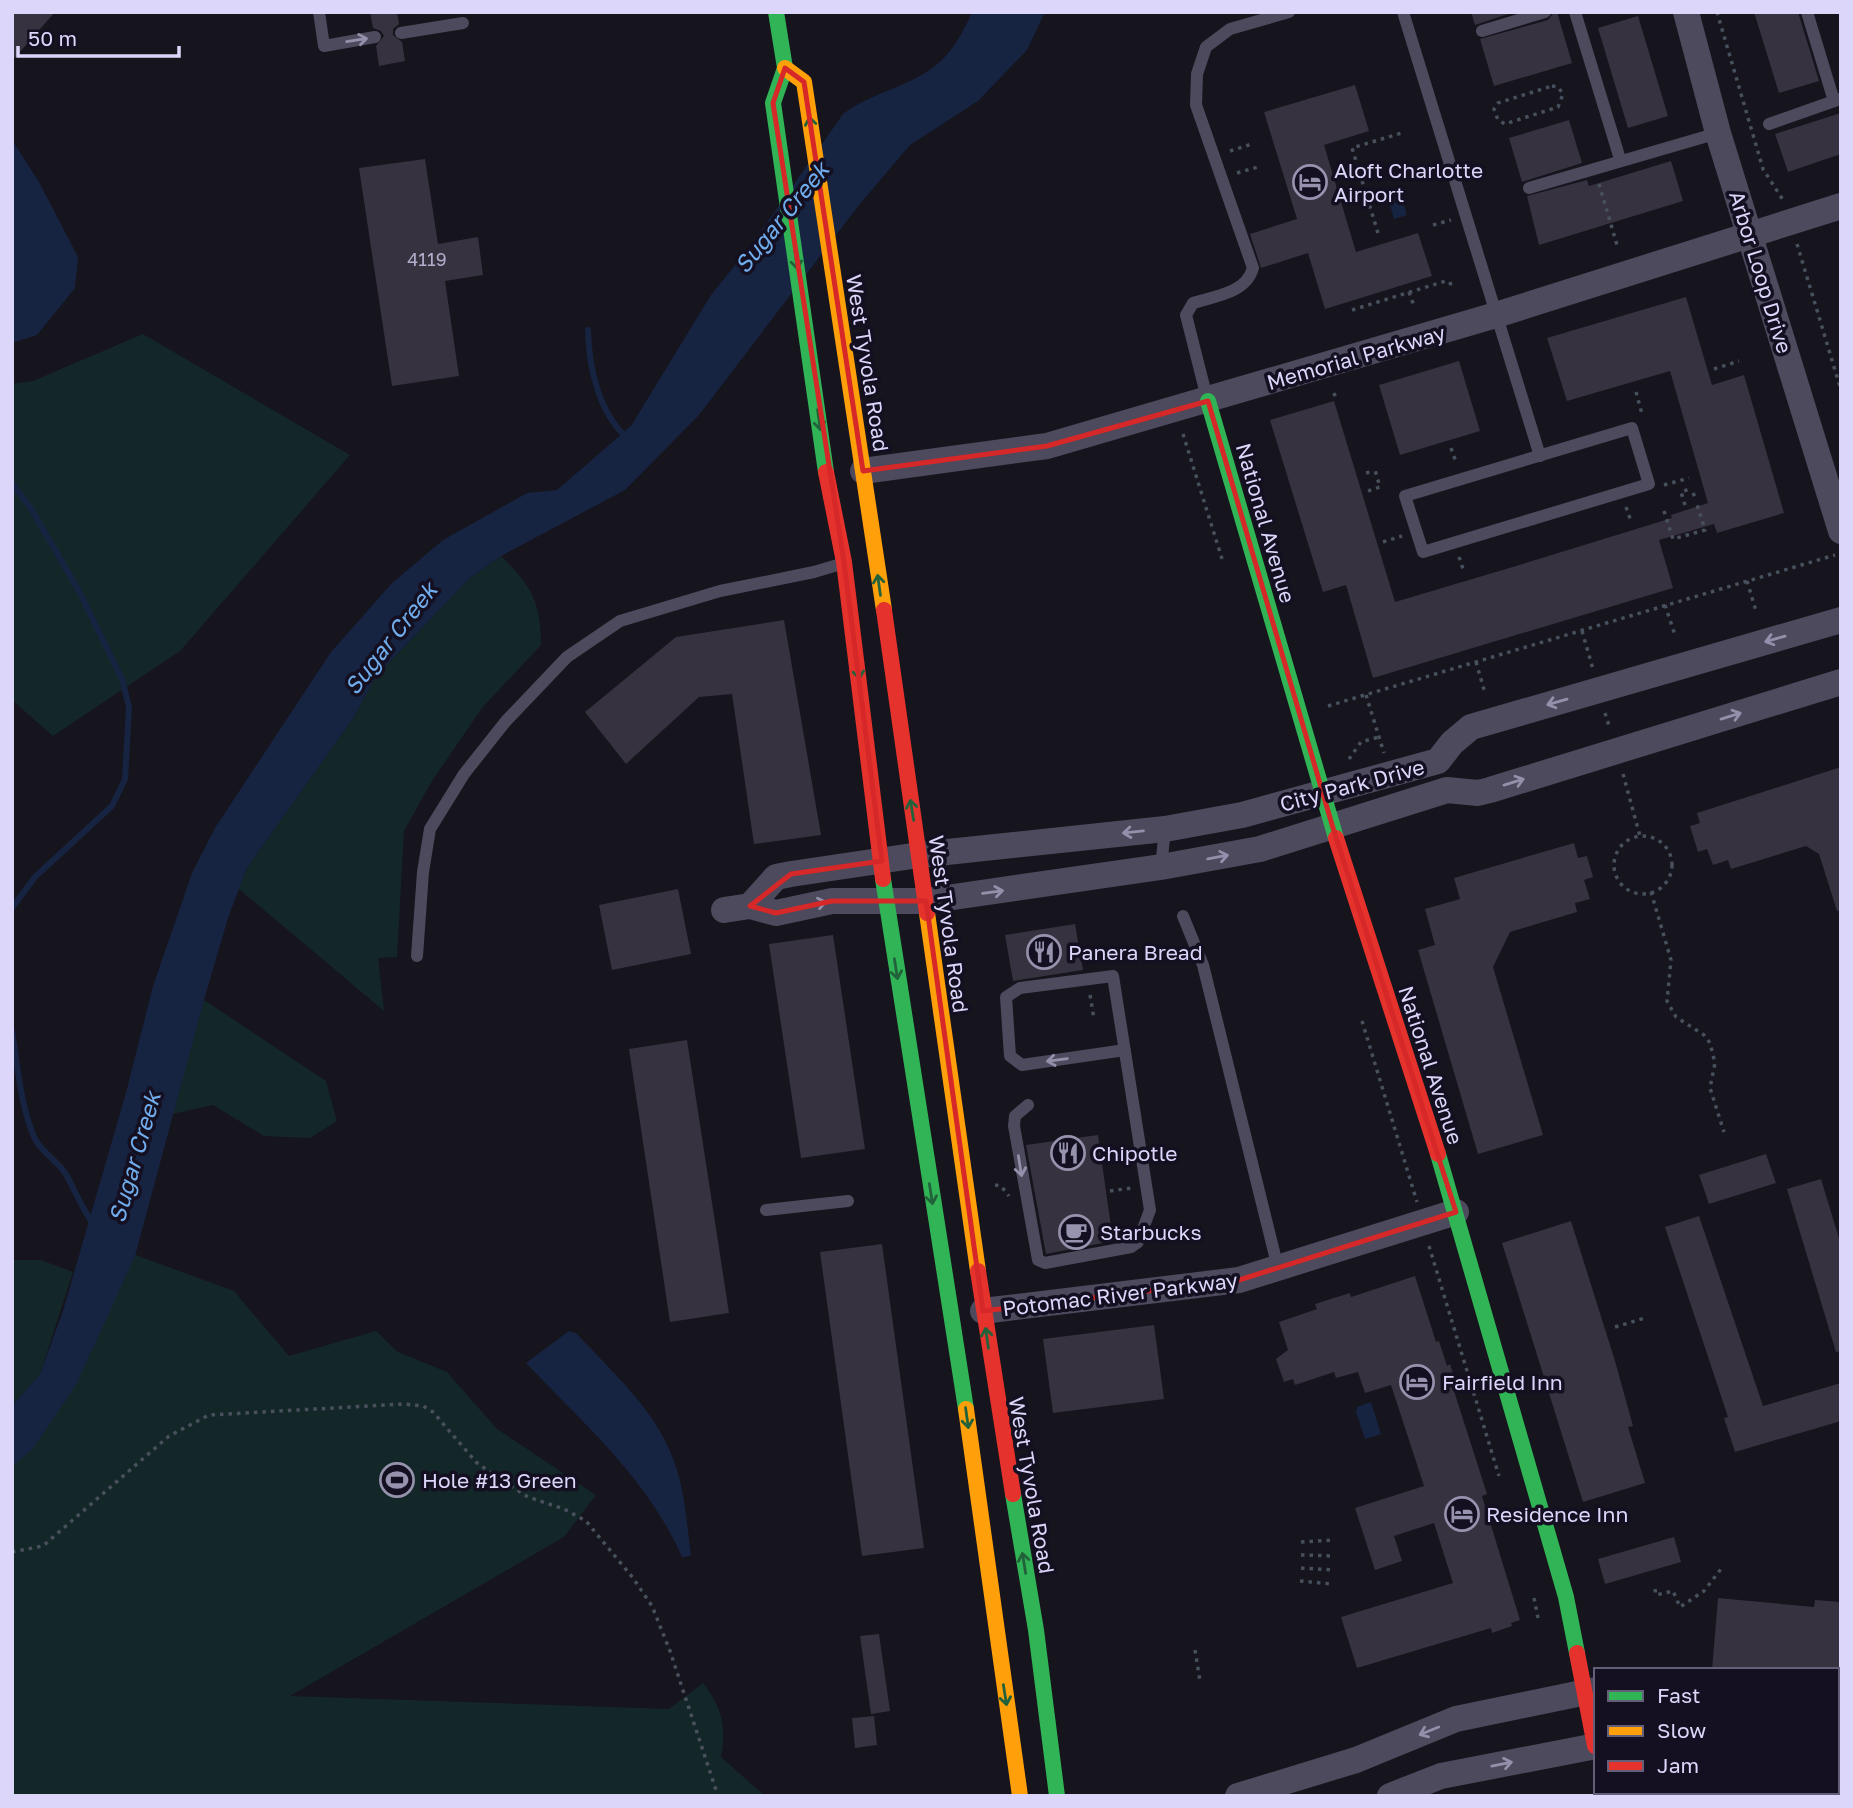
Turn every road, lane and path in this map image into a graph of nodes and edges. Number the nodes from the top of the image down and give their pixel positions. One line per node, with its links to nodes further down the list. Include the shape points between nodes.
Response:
1 (318, 12): 13 (lane, one-way to 13, via 324,46)
2 (776, 12): 14 (main road)
3 (1289, 12): 21 (lane, via 1230,29 1206,47 1197,75 1196,105)
4 (1402, 12): 37 (lane)
5 (1545, 12): 11 (lane)
6 (1575, 12): 22 (lane)
7 (1686, 12): 19 (street, Arbor Loop Drive)
8 (1717, 12): 28 (path, via 1763,169 1782,195)
9 (1807, 12): 16 (lane)
10 (463, 23): 12 (lane)
11 (1482, 31)
12 (401, 33)
13 (375, 37)
14 (785, 68): 43 (main road, West Tyvola Road, one-way to 14, via 804,82); 52 (main road, one-way to 52, via 774,103 826,471)
15 (1563, 94): 15 (path, via 1552,86 1497,103 1495,114 1505,124 1558,107)
16 (1837, 100): 17 (lane)
17 (1769, 124)
18 (1405, 132): 29 (path, via 1352,149)
19 (1718, 133): 22 (lane); 30 (street, Arbor Loop Drive)
20 (1252, 144): 21 (path)
21 (1214, 156): 24 (lane)
22 (1620, 159): 26 (lane)
23 (1258, 167): 24 (path)
24 (1222, 178): 41 (lane, via 1253,268 1240,288 1193,303 1186,315)
25 (1597, 179): 32 (path)
26 (1530, 188)
27 (1841, 206): 30 (street, Memorial Parkway)
28 (1786, 209)
29 (1378, 233)
30 (1749, 234): 37 (street, Memorial Parkway); 50 (street, Arbor Loop Drive)
31 (1795, 237): 40 (path)
32 (1617, 245)
33 (1450, 283): 34 (path)
34 (1409, 292): 35 (path); 36 (path)
35 (1414, 306)
36 (1352, 310)
37 (1496, 315): 41 (street, Memorial Parkway); 42 (lane)
38 (1739, 361): 39 (path)
39 (1714, 369)
40 (1841, 390)
41 (1208, 401): 43 (street, Memorial Parkway, via 1047,446); 71 (main road, National Avenue)
42 (1540, 456): 46 (lane, via 1632,428); 46 (lane, via 1405,496 1423,552)
43 (863, 471): 75 (main road, West Tyvola Road, one-way to 43)
44 (1370, 472): 47 (path, via 1380,487)
45 (1689, 478): 46 (path, via 1667,485)
46 (1649, 484)
47 (1368, 491)
48 (1685, 505): 49 (path, via 1681,492 1694,495 1705,530 1673,539)
49 (1664, 511)
50 (1841, 531)
51 (1832, 555): 53 (path)
52 (844, 562): 76 (main road, one-way to 76); 84 (lane, via 720,591 620,621 567,657 506,721 464,774 430,829)
53 (1747, 581): 54 (path); 55 (path)
54 (1665, 605): 57 (path); 58 (path)
55 (1756, 611)
56 (1841, 620): 71 (street, City Park Drive, one-way to 71, via 1471,727 1438,761)
57 (1582, 631): 59 (path); 60 (path)
58 (1675, 635)
59 (1476, 662): 62 (path); 63 (path)
60 (1593, 671)
61 (1841, 682): 72 (street, City Park Drive, one-way to 61, via 1447,790 1490,790)
62 (1485, 693)
63 (1366, 695): 65 (path); 66 (path)
64 (1602, 702): 67 (path)
65 (1328, 706)
66 (1379, 737): 68 (path); 69 (path, via 1361,742)
67 (1613, 741)
68 (1384, 753)
69 (1349, 759)
70 (1622, 772): 74 (path)
71 (1323, 793): 72 (main road, National Avenue); 73 (street, City Park Drive)
72 (1333, 828): 77 (street, City Park Drive, one-way to 72, via 1260,849); 94 (main road, National Avenue)
73 (1165, 829): 75 (street, City Park Drive, one-way to 75); 77 (lane)
74 (1640, 836): 78 (path, via 1662,843 1671,859 1668,878); 78 (path, via 1620,845 1614,871 1625,887)
75 (919, 855): 76 (street, City Park Drive); 80 (main road, West Tyvola Road)
76 (882, 862): 79 (main road); 81 (street, City Park Drive, via 776,877)
77 (1161, 867): 80 (street, City Park Drive, one-way to 77)
78 (1651, 892): 88 (path, via 1671,960 1667,1001 1676,1017 1710,1043 1714,1063 1710,1088)
79 (886, 901): 80 (street, City Park Drive); 81 (street, City Park Drive, one-way to 79, via 776,913 832,901); 120 (main road, one-way to 120, via 962,1382)
80 (926, 901): 97 (main road, West Tyvola Road)
81 (750, 906): 82 (street, City Park Drive)
82 (724, 910)
83 (1182, 916): 96 (lane, via 1203,965)
84 (417, 956)
85 (1359, 1009): 93 (path)
86 (1125, 1050): 86 (lane, one-way to 86, via 1022,1065 1010,1056 1004,1003 1011,992 1114,976); 87 (lane, one-way to 86, via 1015,1116 1014,1126 1038,1260 1045,1263 1124,1251 1138,1242 1150,1210)
87 (1028, 1105)
88 (1724, 1132)
89 (995, 1185): 90 (path)
90 (1015, 1198)
91 (848, 1201): 92 (lane)
92 (766, 1210)
93 (1419, 1210)
94 (1455, 1212): 96 (street, Potomac River Parkway); 116 (main road, National Avenue)
95 (1429, 1243): 100 (path)
96 (1278, 1268): 97 (street, Potomac River Parkway, via 1239,1280)
97 (984, 1311): 121 (main road, West Tyvola Road, one-way to 97, via 1037,1630)
98 (1645, 1318): 99 (path)
99 (1615, 1327)
100 (1502, 1486)
101 (1333, 1540): 102 (path)
102 (1301, 1542)
103 (12, 1552): 119 (path, via 43,1546 169,1436 209,1415 423,1406 494,1475 528,1497 564,1508 586,1521 633,1578 652,1606 670,1651)
104 (1301, 1555): 105 (path)
105 (1334, 1556)
106 (1301, 1568): 108 (path)
107 (1721, 1569): 112 (path, via 1704,1591 1680,1607 1673,1591 1657,1595)
108 (1333, 1570)
109 (1300, 1581): 110 (path)
110 (1332, 1584)
111 (1531, 1585): 113 (path)
112 (1655, 1590)
113 (1540, 1625)
114 (1195, 1650): 115 (path)
115 (1200, 1681)
116 (1590, 1690): 117 (main road, National Avenue); 122 (street, one-way to 122, via 1456,1719 1356,1760)
117 (1594, 1727)
118 (1594, 1746): 123 (street, one-way to 118, via 1441,1776)
119 (718, 1796)
120 (1020, 1796)
121 (1057, 1796)
122 (1238, 1796)
123 (1390, 1796)

